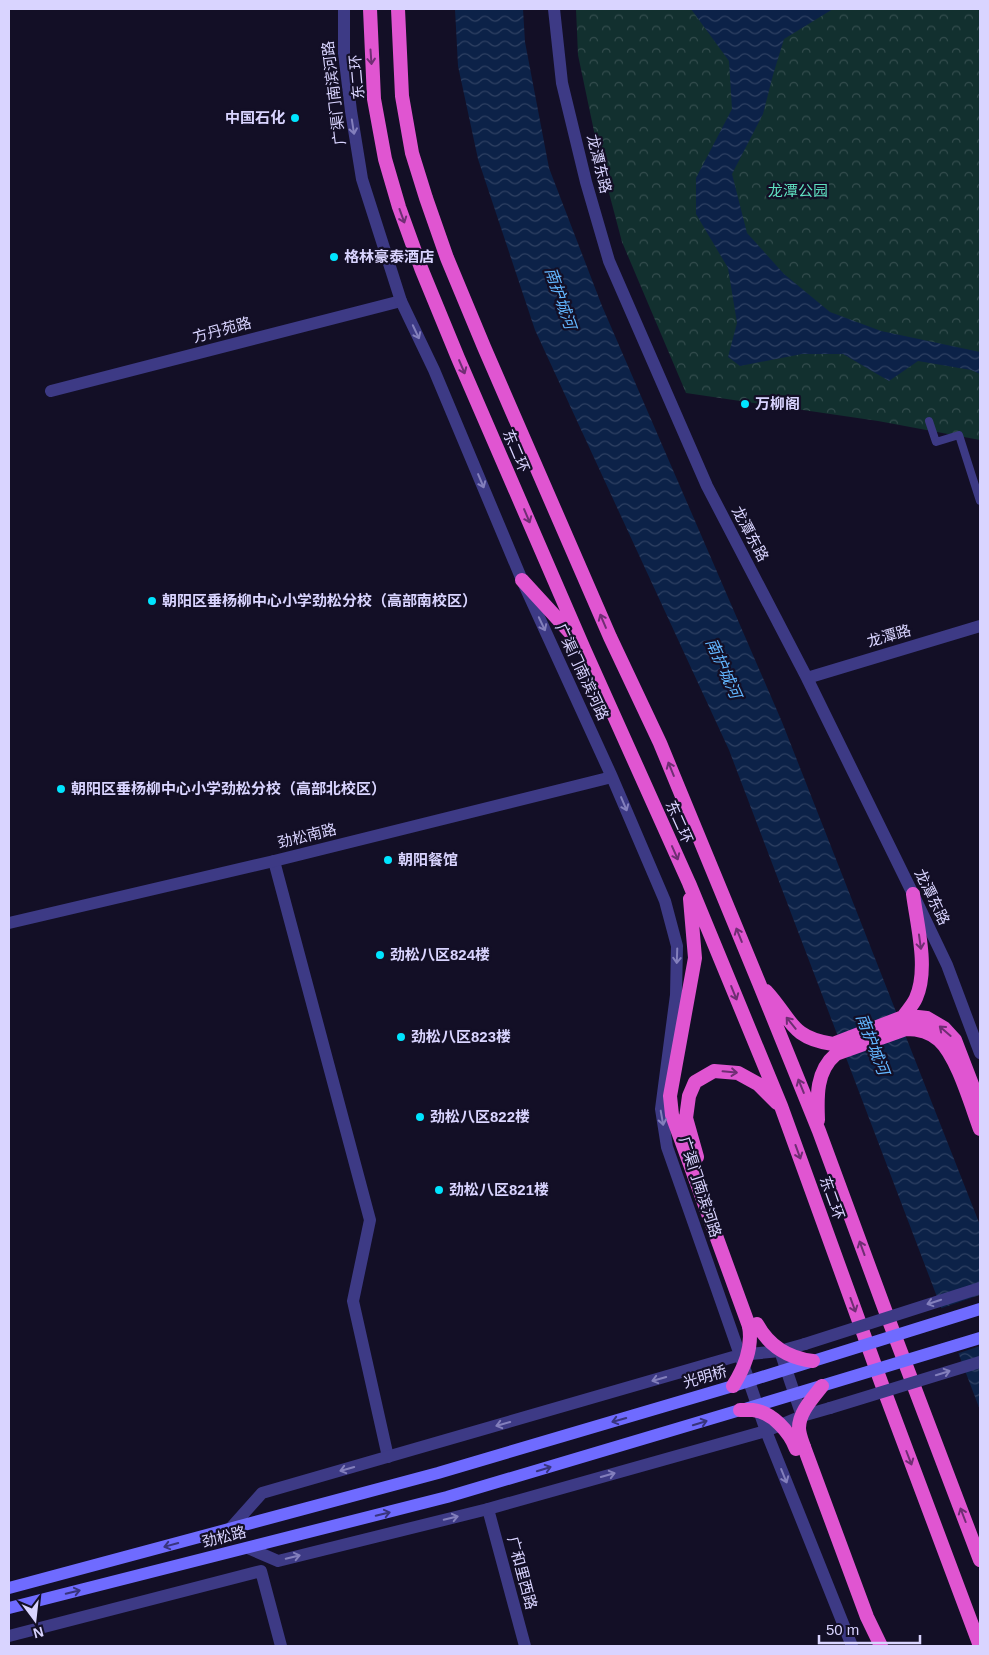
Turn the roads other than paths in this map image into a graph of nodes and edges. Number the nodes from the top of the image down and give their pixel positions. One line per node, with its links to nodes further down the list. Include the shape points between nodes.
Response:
1 (344, 9): 5 (street, 广渠门南滨河路, one-way to 5, via 344,53 362,179)
2 (370, 9): 11 (highway, 东二环, one-way to 11, via 374,99 384,160 399,207 458,358)
3 (398, 9): 18 (highway, 东二环, one-way to 3, via 660,743 606,628 447,258 412,153 402,96)
4 (554, 9): 12 (street, 龙潭东路, via 562,83 586,182 610,261 707,486)
5 (401, 301): 6 (street, 方丹苑路); 9 (street, 广渠门南滨河路, one-way to 9)
6 (51, 392)
7 (929, 420): 8 (lane, via 936,442 959,435)
8 (980, 501)
9 (522, 580): 11 (highway); 13 (street, 广渠门南滨河路, one-way to 13)
10 (980, 626): 12 (street, 龙潭路)
11 (584, 648): 15 (highway, 东二环, one-way to 15)
12 (806, 678): 16 (street, 龙潭东路)
13 (612, 777): 14 (street, 劲松南路); 31 (street, 广渠门南滨河路, one-way to 31, via 665,901 677,946 676,995 661,1109 667,1147)
14 (274, 861): 17 (street, 劲松南路); 40 (street, via 370,1220 352,1301)
15 (689, 883): 23 (highway, 东二环, one-way to 23); 28 (highway, via 695,958 670,1096 672,1115)
16 (913, 894): 19 (highway, one-way to 19, via 921,949 921,983); 21 (street, 龙潭东路, via 947,965)
17 (9, 923)
18 (759, 983): 20 (highway, one-way to 18, via 800,1033); 25 (highway, 东二环, one-way to 18)
19 (904, 1023): 20 (highway); 22 (highway, one-way to 19, via 955,1040 944,1028 918,1016); 24 (highway, via 940,1040 950,1055)
20 (835, 1049): 25 (highway, via 818,1085)
21 (980, 1053)
22 (980, 1105)
23 (781, 1106): 28 (highway, one-way to 23, via 692,1143 686,1118 688,1096 695,1082 714,1071 738,1073 758,1084); 48 (highway, 东二环, one-way to 48)
24 (980, 1129)
25 (819, 1131): 45 (highway, 东二环, one-way to 25)
26 (980, 1288): 30 (street, one-way to 30, bridge)
27 (980, 1309): 32 (main road, 光明桥, bridge)
28 (753, 1325): 32 (highway, bridge, via 772,1344 798,1359); 34 (highway, bridge, via 746,1359)
29 (980, 1338): 35 (main road, bridge)
30 (780, 1350): 31 (street); 37 (street)
31 (740, 1355): 38 (street, 广渠门南滨河路); 40 (street, one-way to 40)
32 (813, 1361): 34 (main road, 光明桥, bridge)
33 (980, 1362): 37 (street, one-way to 33, bridge)
34 (733, 1386): 41 (main road, 光明桥, one-way to 41)
35 (822, 1386): 36 (main road, bridge); 39 (highway, bridge, via 800,1421)
36 (740, 1410): 39 (highway, bridge, via 754,1410 771,1417); 44 (main road, 劲松路, one-way to 36, via 447,1498)
37 (802, 1416): 38 (street)
38 (766, 1431): 42 (street, one-way to 38); 52 (street, one-way to 52)
39 (800, 1448): 53 (highway); 54 (highway)
40 (388, 1457): 43 (street, one-way to 43, via 262,1493)
41 (438, 1473): 43 (main road, 劲松路)
42 (488, 1509): 44 (street, one-way to 42, via 278,1561); 51 (street, 广和里西路)
43 (229, 1530): 46 (main road, 劲松路, one-way to 46)
44 (248, 1548): 47 (main road, 劲松路, one-way to 44)
45 (980, 1560)
46 (9, 1588)
47 (9, 1608)
48 (971, 1623): 55 (highway); 56 (highway, 东二环)
49 (9, 1636): 50 (street, via 261,1571)
50 (281, 1646)
51 (525, 1646)
52 (852, 1646)
53 (870, 1646)
54 (881, 1646)
55 (968, 1646)
56 (980, 1646)

